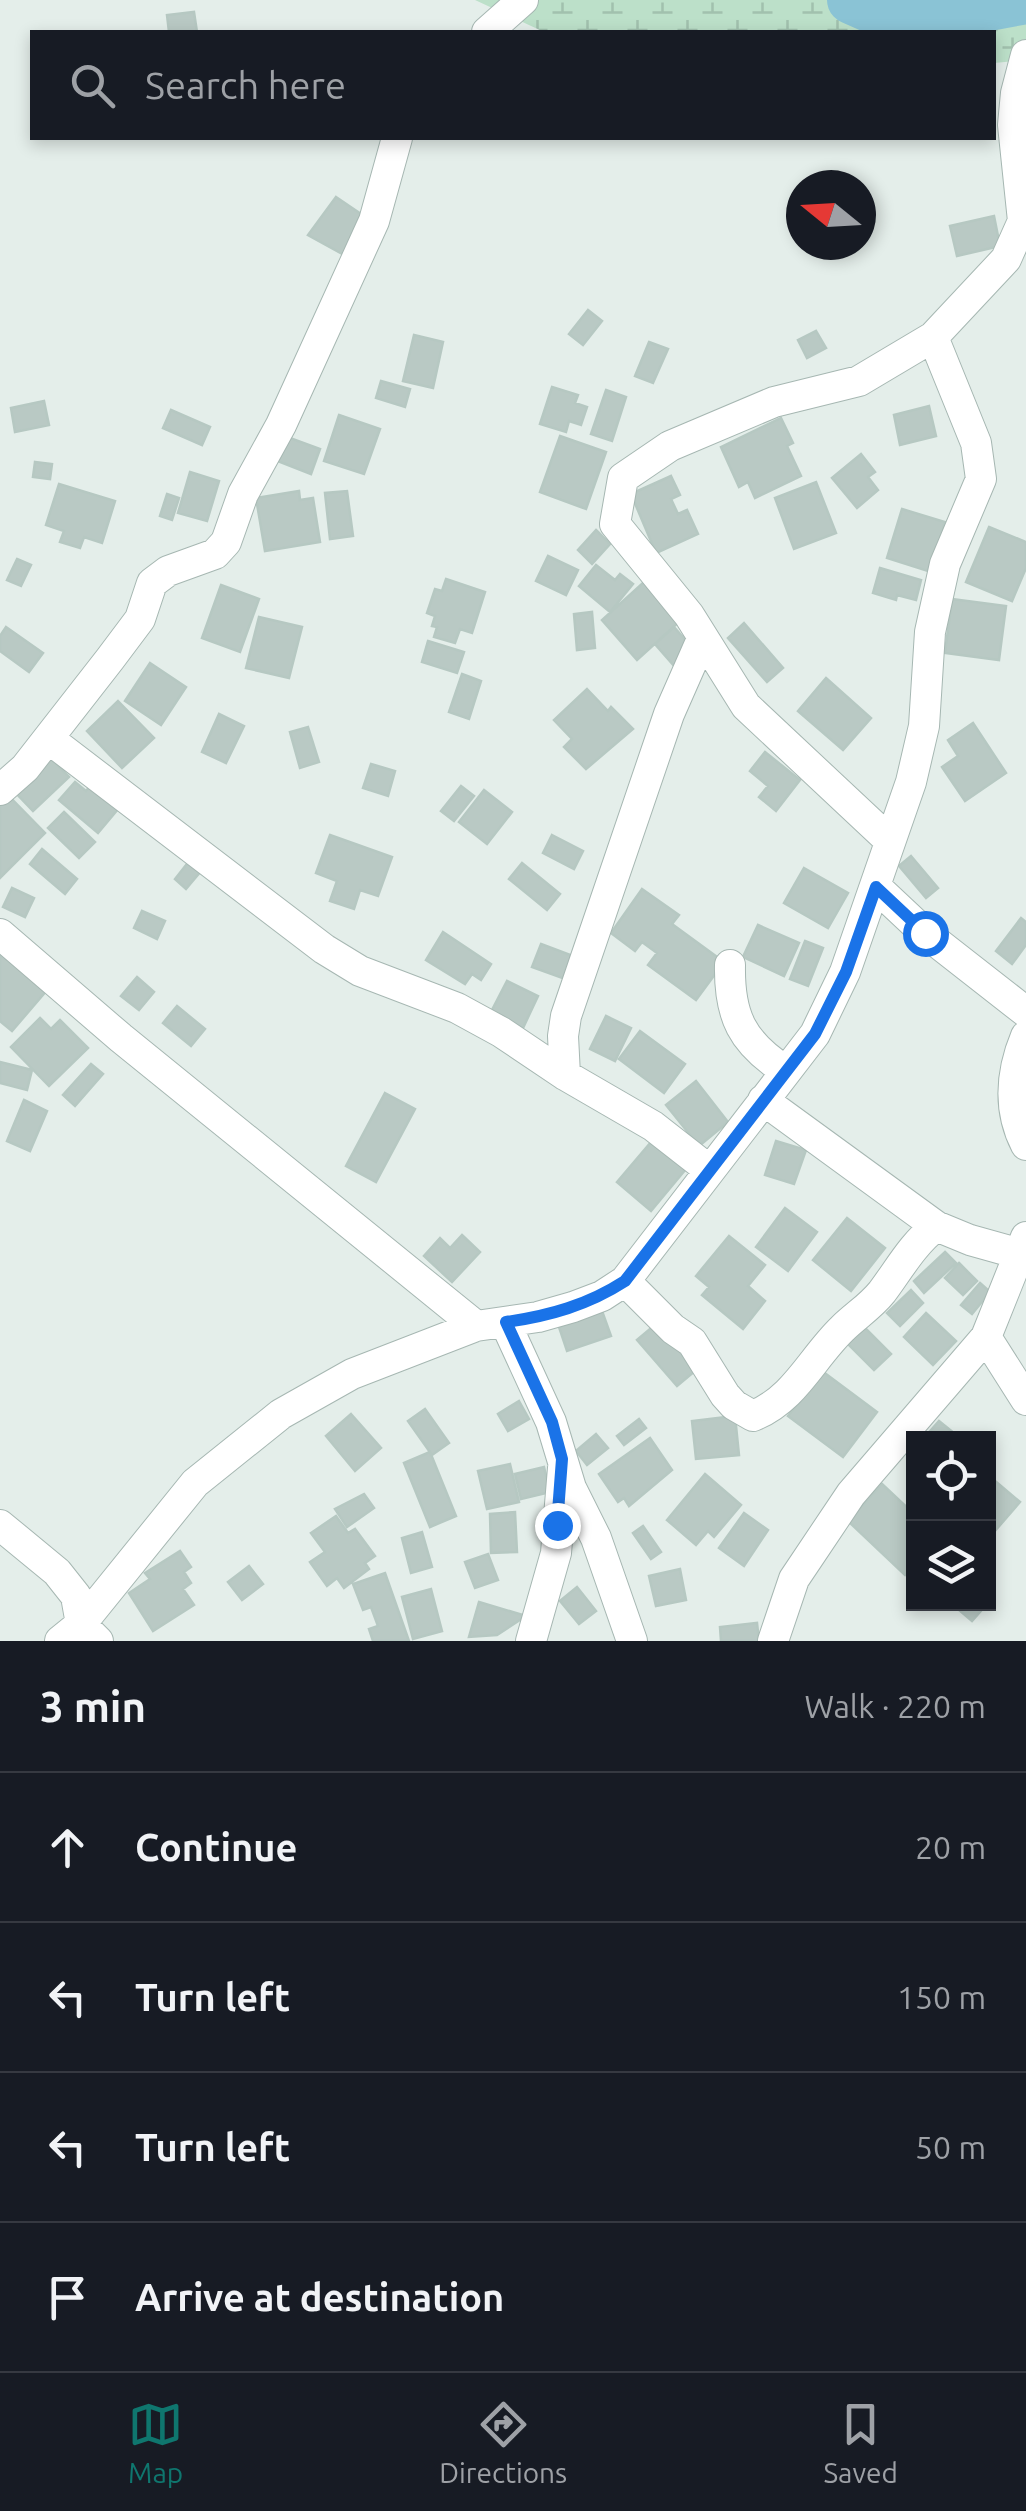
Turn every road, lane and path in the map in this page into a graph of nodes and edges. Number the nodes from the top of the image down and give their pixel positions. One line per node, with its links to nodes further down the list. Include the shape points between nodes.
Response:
1 (523, 0): 2 (street)
2 (489, 30)
3 (1026, 56): 5 (street, via 1014,125)
4 (396, 140): 8 (street, via 374,221 226,542 215,554 152,583 140,619)
5 (1025, 200): 6 (street, via 1006,259)
6 (932, 337): 7 (street, via 859,381 774,402 670,446 622,478 615,524); 10 (street, via 976,443 980,479 945,564 930,632 924,726)
7 (702, 639): 10 (street, via 746,706); 17 (street, via 669,714 566,1016)
8 (49, 739): 9 (street); 17 (street, via 324,948 360,971 457,1008)
9 (0, 790)
10 (890, 840): 11 (street)
11 (876, 887): 14 (street); 16 (street, via 831,1005)
12 (0, 934): 24 (street, via 122,1038)
13 (730, 965): 16 (street, via 736,1019 760,1052)
14 (1026, 1012)
15 (1026, 1036): 19 (street, via 1013,1096 1014,1121)
16 (786, 1071): 18 (street)
17 (565, 1075): 20 (street, via 652,1126)
18 (764, 1100): 20 (street); 21 (street)
19 (1026, 1145)
20 (708, 1169): 23 (street)
21 (936, 1226): 22 (street, via 970,1240); 23 (street, via 800,1382 753,1416 734,1406 692,1342)
22 (1023, 1245): 25 (street)
23 (625, 1281): 24 (street, via 590,1302)
24 (491, 1324): 27 (street, via 552,1422); 31 (street, via 352,1374 281,1414 195,1483)
25 (986, 1337): 26 (street); 34 (street, via 851,1494 794,1578)
26 (1026, 1400)
27 (564, 1467): 32 (street, via 556,1553); 33 (street)
28 (0, 1524): 29 (street)
29 (33, 1552): 30 (street); 31 (street, via 76,1596)
30 (0, 1561)
31 (80, 1635)
32 (530, 1641)
33 (632, 1641)
34 (772, 1641)

